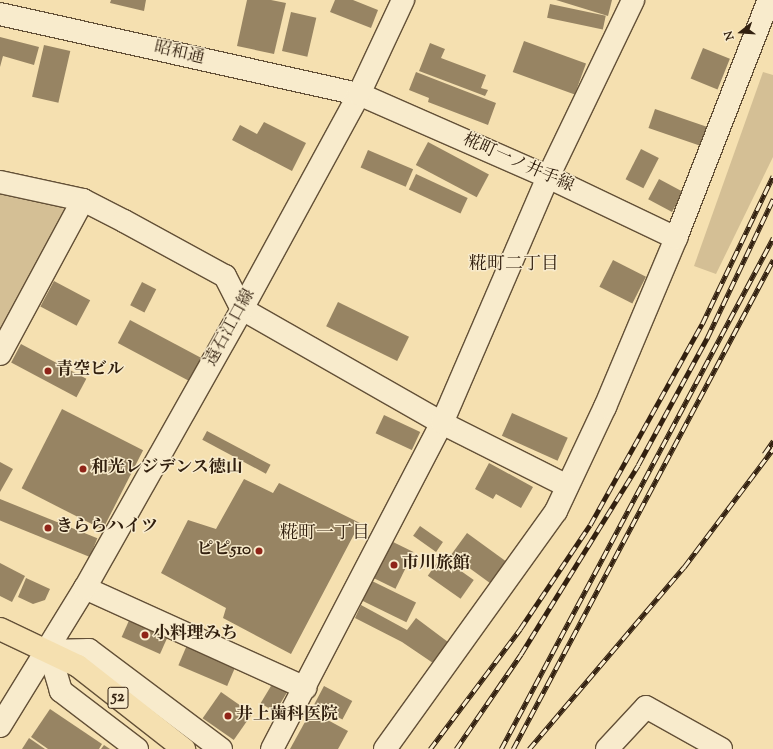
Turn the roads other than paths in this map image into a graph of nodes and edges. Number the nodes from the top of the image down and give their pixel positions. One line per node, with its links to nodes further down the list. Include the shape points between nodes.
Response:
1 (403, 0): 5 (street, 遠石江口線)
2 (633, 0): 6 (street)
3 (769, 0): 9 (street)
4 (0, 14): 5 (street, 昭和通)
5 (359, 94): 6 (street, 椛町一ノ井手線); 10 (street, 遠石江口線)
6 (548, 177): 9 (street, 椛町一ノ井手線); 12 (street)
7 (0, 182): 8 (street)
8 (83, 200): 10 (street, via 225,276); 11 (street)
9 (676, 238): 13 (street, via 605,407)
10 (242, 309): 12 (street); 14 (street, 遠石江口線)
11 (0, 354)
12 (442, 422): 13 (street); 17 (street)
13 (567, 486): 23 (street, via 556,511)
14 (85, 588): 16 (street, 遠石江口線); 17 (street)
15 (0, 629): 16 (main road, 52)
16 (49, 651): 18 (street, 遠石江口線); 19 (street, via 61,692); 20 (main road, 52, via 78,666); 21 (street, via 89,650)
17 (305, 688): 22 (street)
18 (0, 726)
19 (136, 749)
20 (184, 749)
21 (221, 749)
22 (272, 749)
23 (385, 749)
24 (607, 749): 25 (street, via 646,706)
25 (721, 749)

